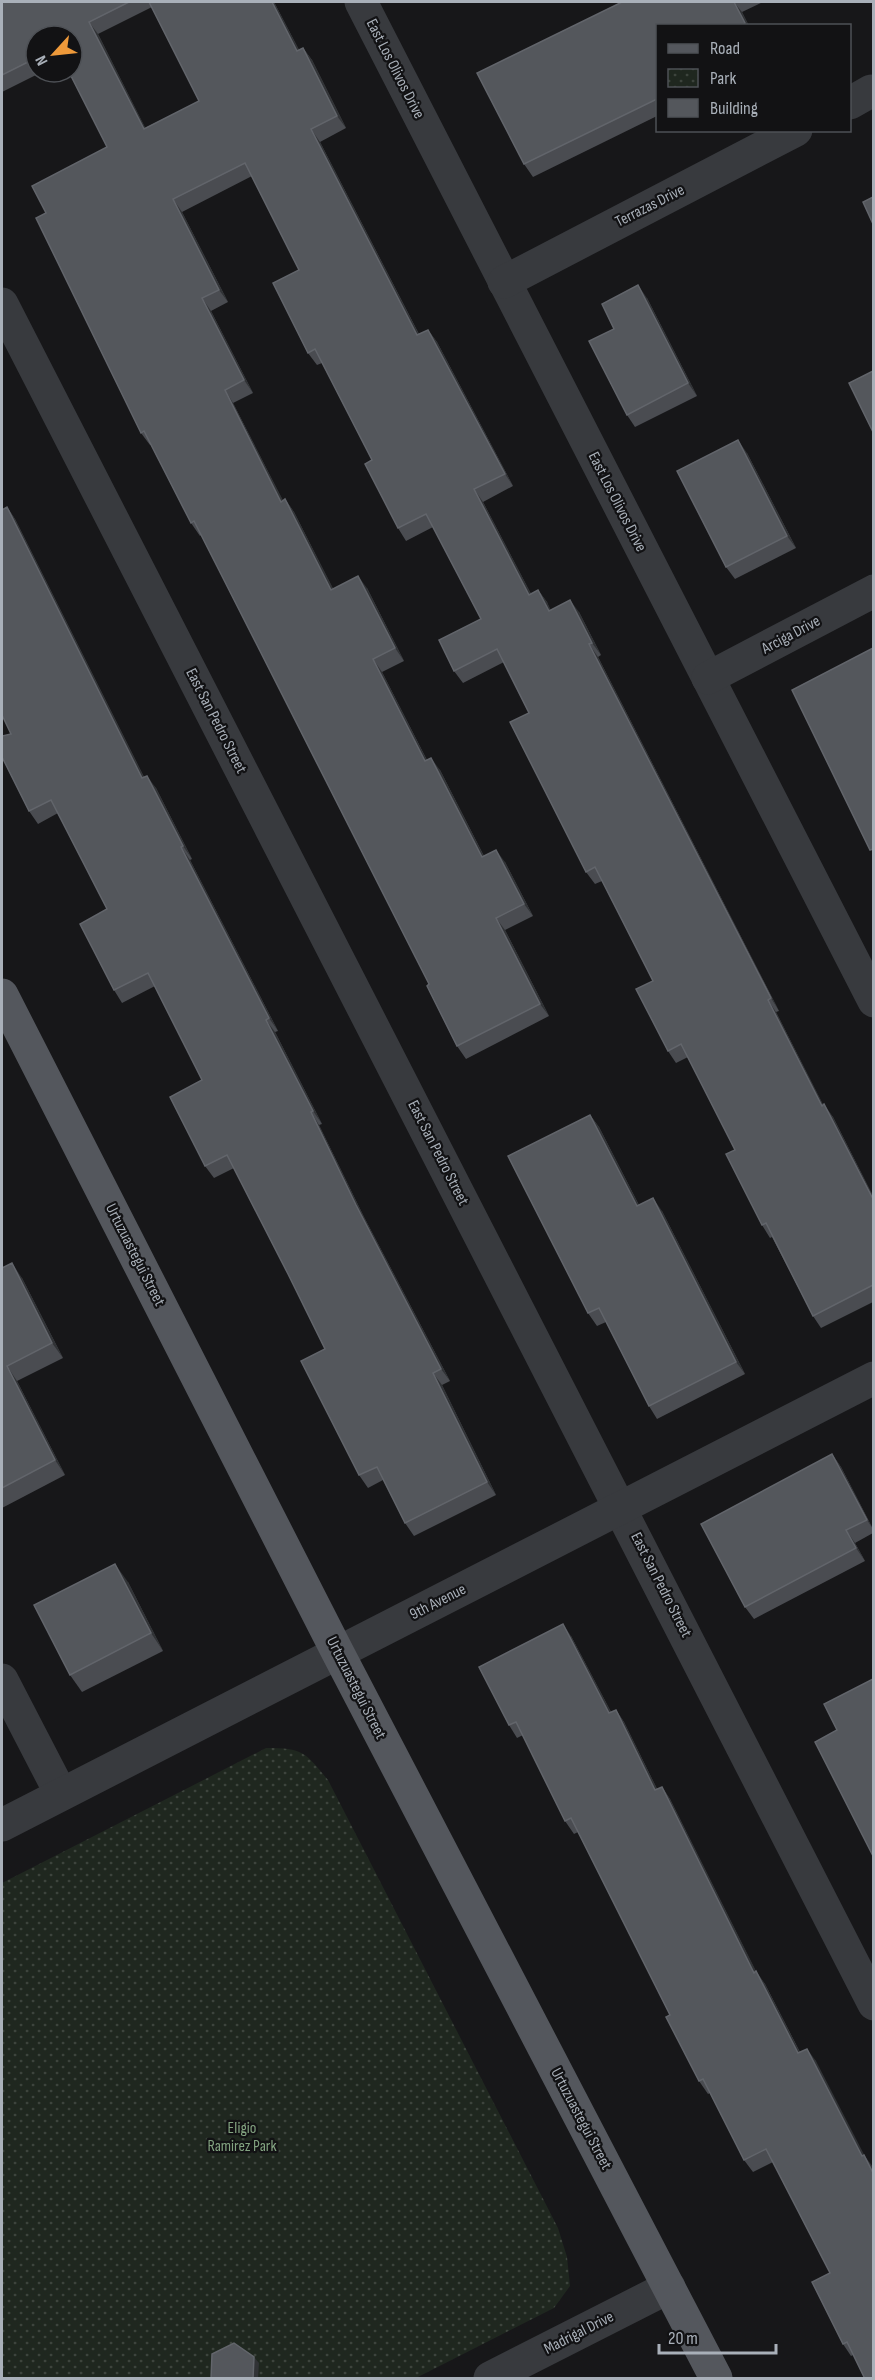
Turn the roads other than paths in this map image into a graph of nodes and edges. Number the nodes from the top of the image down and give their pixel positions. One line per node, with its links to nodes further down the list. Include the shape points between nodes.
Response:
1 (361, 2): 3 (street, East Los Olivos Drive)
2 (792, 132): 3 (street, Terrazas Drive)
3 (504, 282): 6 (street, East Los Olivos Drive)
4 (2, 304): 10 (street, East San Pedro Street)
5 (873, 591): 6 (street, Arciga Drive)
6 (708, 678): 8 (street, East Los Olivos Drive)
7 (2, 995): 11 (main road, Urtuzuastegui Street)
8 (873, 1001)
9 (873, 1378): 10 (street, 9th Avenue)
10 (621, 1508): 11 (street, 9th Avenue); 15 (street, East San Pedro Street)
11 (338, 1653): 13 (street, 9th Avenue); 16 (main road, Urtuzuastegui Street)
12 (2, 1680): 13 (street)
13 (61, 1794): 14 (street, 9th Avenue)
14 (2, 1825)
15 (873, 2004)
16 (669, 2287): 17 (street, Madrigal Drive); 18 (main road, Urtuzuastegui Street)
17 (490, 2379)
18 (716, 2379)

